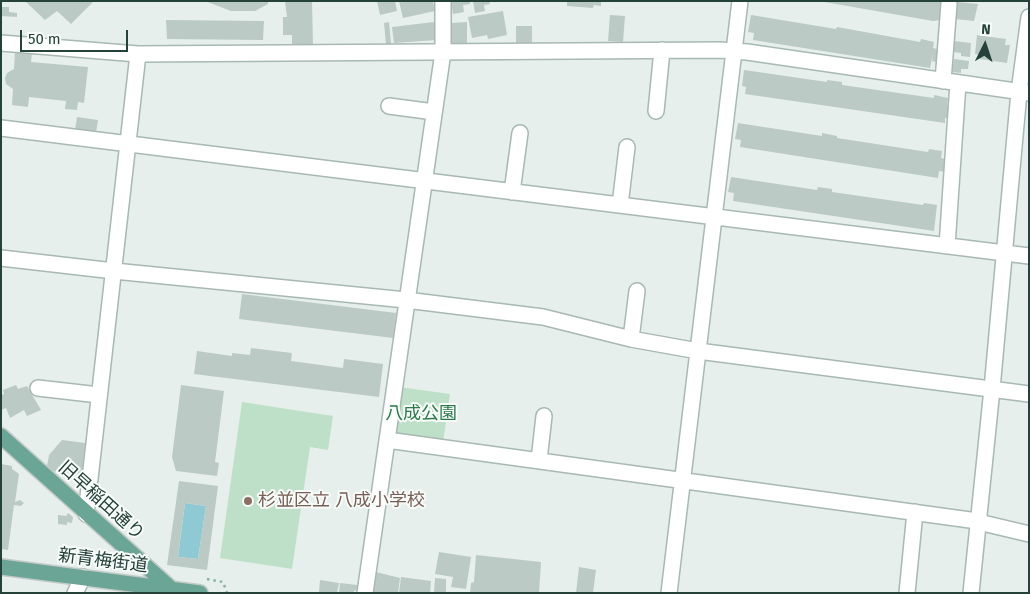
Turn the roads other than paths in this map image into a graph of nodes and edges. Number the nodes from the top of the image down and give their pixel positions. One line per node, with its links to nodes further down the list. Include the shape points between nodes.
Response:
1 (443, 1): 8 (street)
2 (740, 1): 7 (street)
3 (949, 4): 10 (street)
4 (1029, 17): 11 (street)
5 (1, 43): 9 (street)
6 (662, 50): 7 (street); 8 (street); 13 (street)
7 (733, 51): 10 (street); 22 (street)
8 (442, 52): 9 (street); 14 (street)
9 (138, 54): 17 (street)
10 (951, 82): 11 (street); 23 (street)
11 (1024, 93): 24 (street)
12 (389, 106): 14 (street)
13 (656, 111)
14 (434, 112): 19 (street)
15 (1, 128): 17 (street)
16 (520, 134): 20 (street)
17 (128, 144): 19 (street); 27 (street)
18 (627, 147): 21 (street)
19 (424, 180): 20 (street); 29 (street)
20 (512, 192): 21 (street)
21 (620, 204): 22 (street)
22 (714, 217): 23 (street); 31 (street)
23 (947, 246): 24 (street)
24 (1004, 252): 25 (street); 33 (street)
25 (1029, 256)
26 (1, 258): 27 (street)
27 (114, 271): 29 (street); 35 (street)
28 (637, 291): 30 (street)
29 (406, 300): 30 (street, via 543,318); 38 (street)
30 (631, 338): 31 (street)
31 (698, 351): 33 (street); 40 (street)
32 (38, 388): 35 (street)
33 (992, 389): 34 (street); 43 (street)
34 (1029, 394)
35 (99, 395): 42 (street)
36 (544, 416): 39 (street)
37 (1, 436): 42 (main road, 旧早稲田通り)
38 (387, 440): 39 (street); 50 (street)
39 (539, 460): 40 (street)
40 (682, 480): 41 (street); 51 (street)
41 (915, 512): 43 (street, via 970,520); 52 (street)
42 (86, 514): 48 (main road, 旧早稲田通り)
43 (977, 524): 44 (street); 53 (street)
44 (1029, 534)
45 (1, 567): 46 (main road, 新青梅街道)
46 (83, 577): 48 (main road, 新青梅街道); 49 (street)
47 (199, 585): 48 (main road, 新青梅街道)
48 (174, 591)
49 (75, 593)
50 (365, 593)
51 (669, 593)
52 (907, 593)
53 (971, 593)

